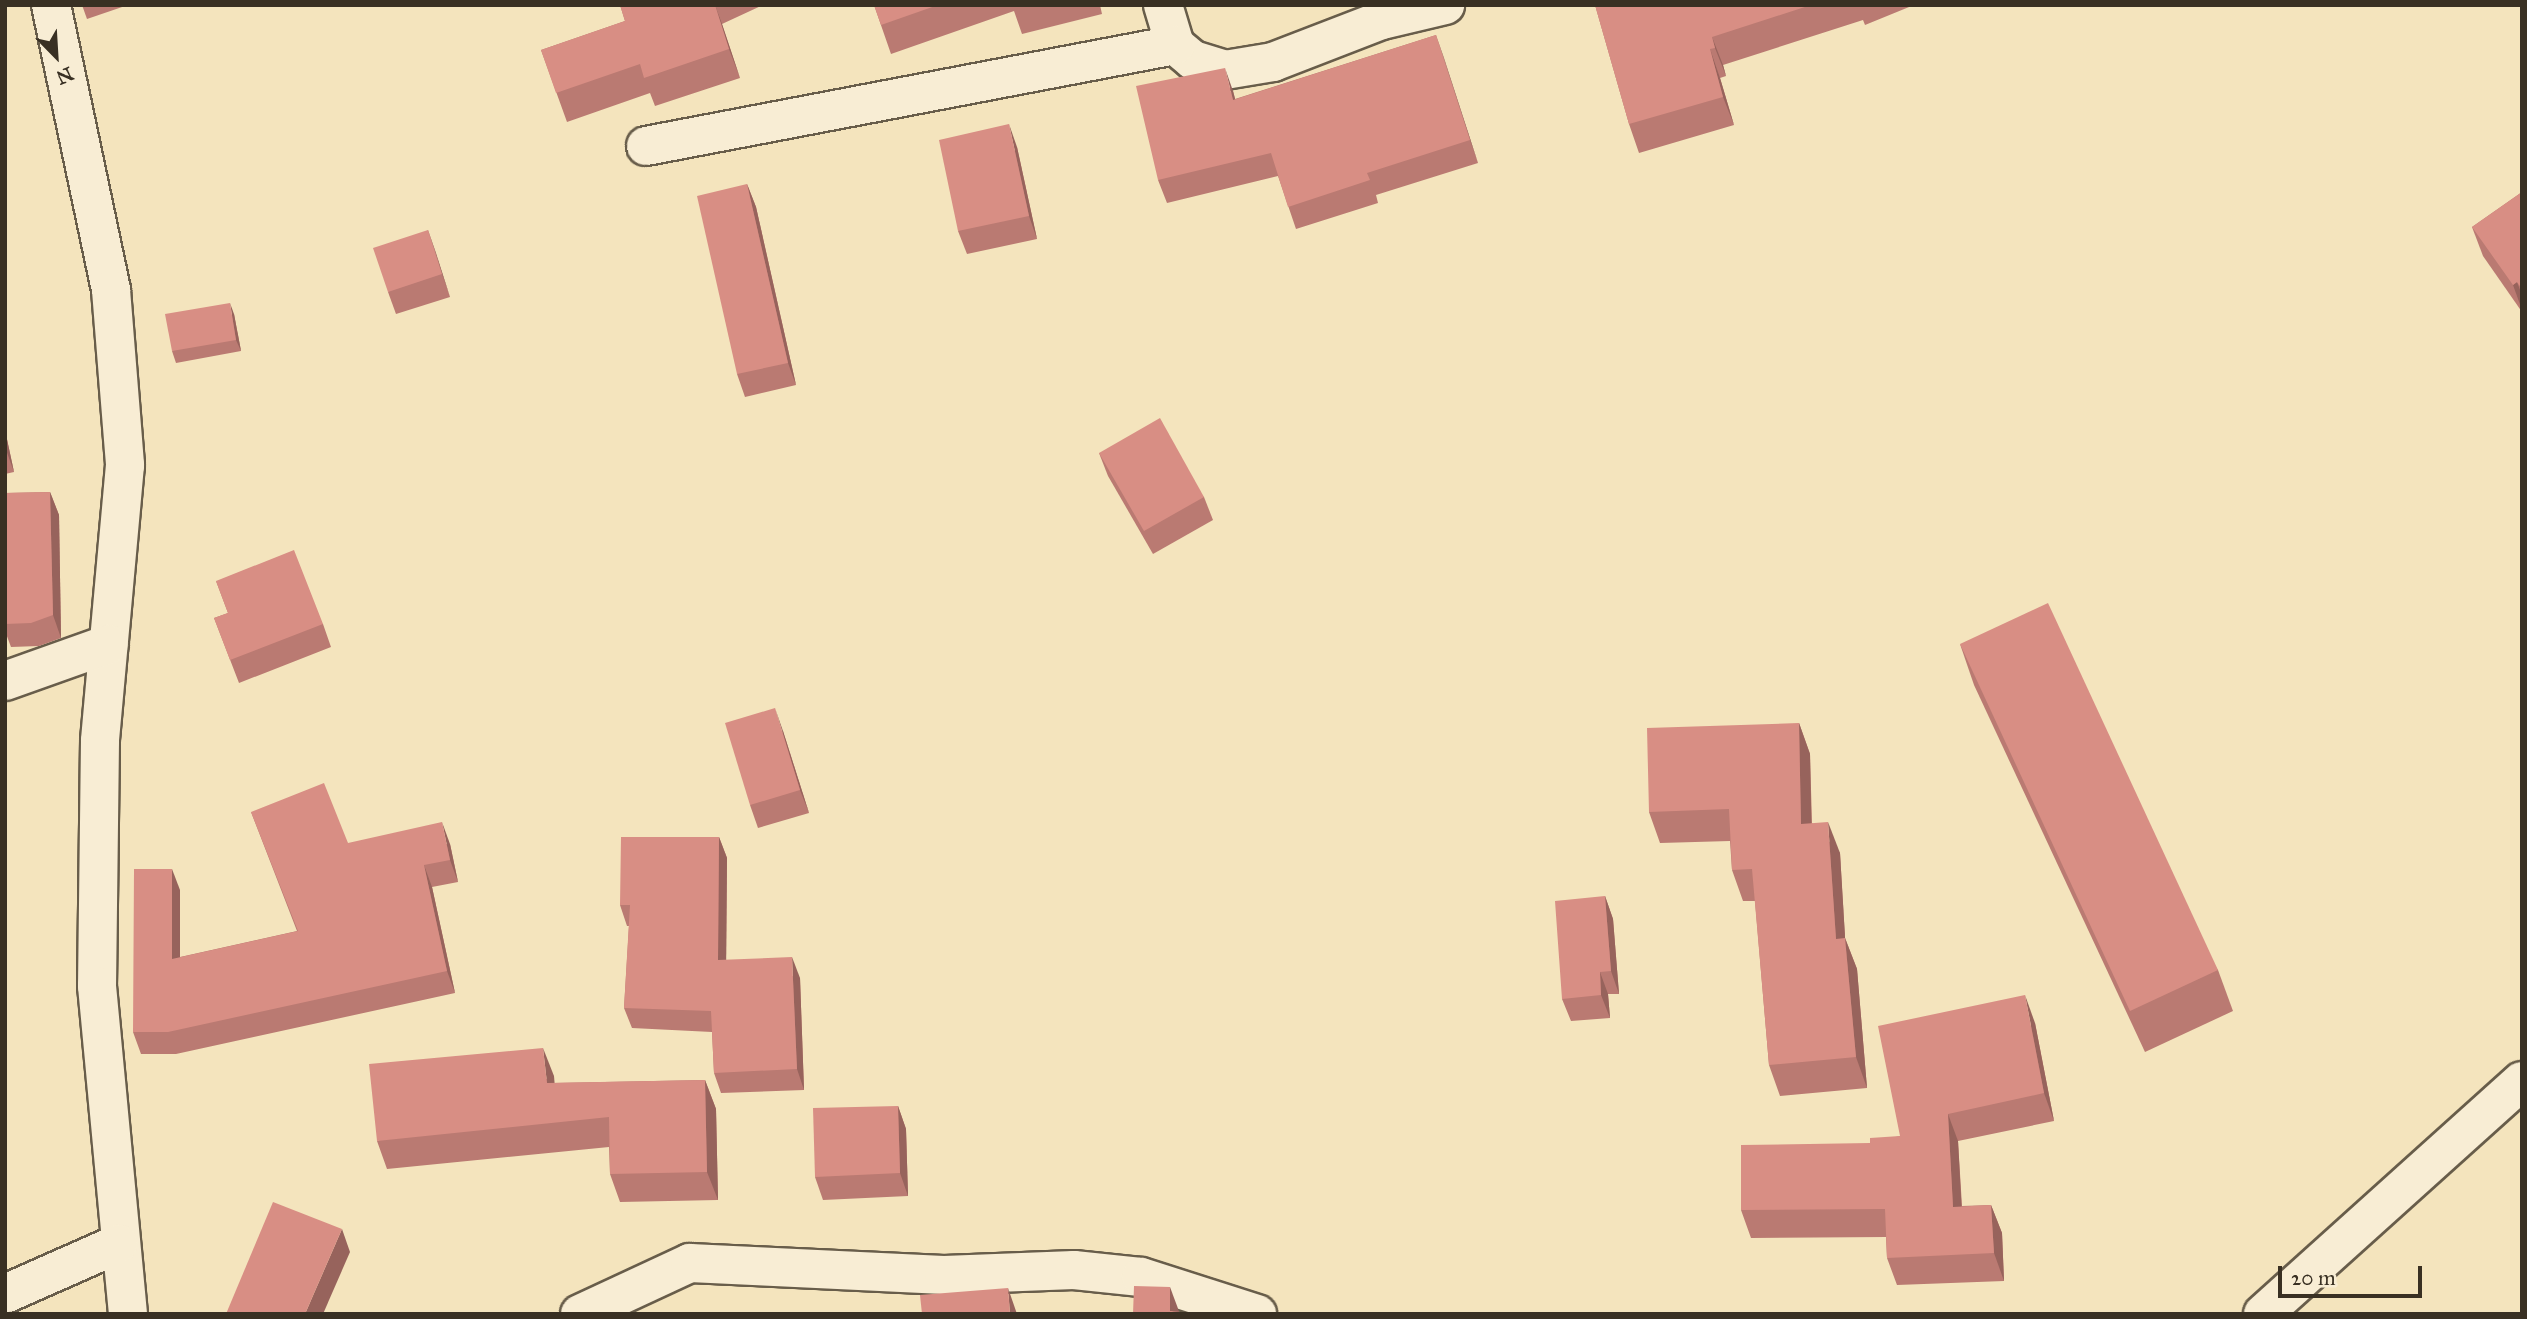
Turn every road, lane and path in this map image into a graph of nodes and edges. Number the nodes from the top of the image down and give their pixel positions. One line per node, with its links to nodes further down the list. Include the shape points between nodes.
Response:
1 (51, 5): 6 (street, via 111,290 125,465)
2 (1163, 5): 4 (street)
3 (1445, 5): 4 (street, via 1382,20 1273,62 1225,70 1193,60)
4 (1175, 45): 5 (street)
5 (646, 146)
6 (109, 644): 7 (street); 9 (street, via 100,741 97,986)
7 (5, 681)
8 (2522, 1081): 14 (street)
9 (118, 1244): 10 (street); 11 (street)
10 (5, 1294)
11 (128, 1314)
12 (580, 1314): 13 (street, via 690,1263 944,1275 1074,1270 1141,1277)
13 (1257, 1314)
14 (2263, 1314)

